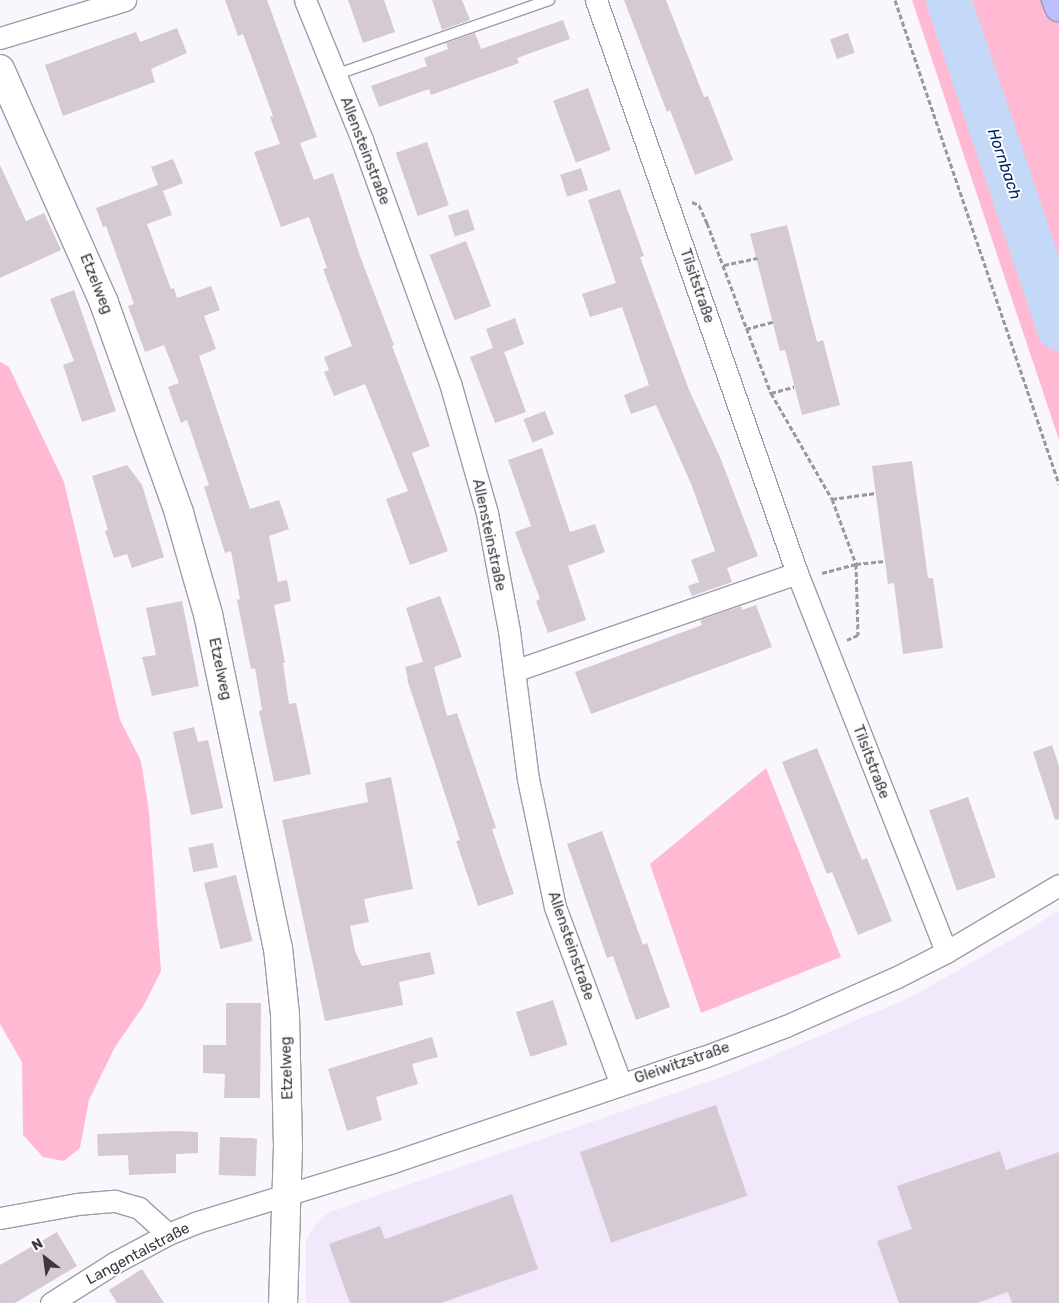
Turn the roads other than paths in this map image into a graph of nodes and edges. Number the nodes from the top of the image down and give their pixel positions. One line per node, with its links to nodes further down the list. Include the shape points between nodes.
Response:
1 (125, 0): 7 (street)
2 (305, 0): 9 (street, Allensteinstraße)
3 (549, 0): 9 (lane)
4 (596, 0): 10 (street, Tilsitstraße)
5 (1056, 0): 6 (highway)
6 (1059, 7)
7 (0, 38)
8 (0, 69): 15 (street, Etzelweg, via 104,304 179,513 199,579 278,948 288,1083)
9 (335, 75): 11 (street, Allensteinstraße, via 450,383 487,513)
10 (797, 573): 11 (street); 13 (street, Tilsitstraße)
11 (514, 671): 14 (street, Allensteinstraße, via 528,779 555,908)
12 (1059, 885): 13 (street, Gleiwitzstraße)
13 (946, 952): 14 (street, Gleiwitzstraße, via 856,997 786,1026)
14 (621, 1084): 15 (street, Gleiwitzstraße)
15 (286, 1196): 17 (street, Langentalstraße); 19 (street, Etzelweg)
16 (0, 1218): 17 (street, via 115,1200 139,1208)
17 (168, 1234): 18 (street, Langentalstraße)
18 (51, 1303)
19 (283, 1303)

